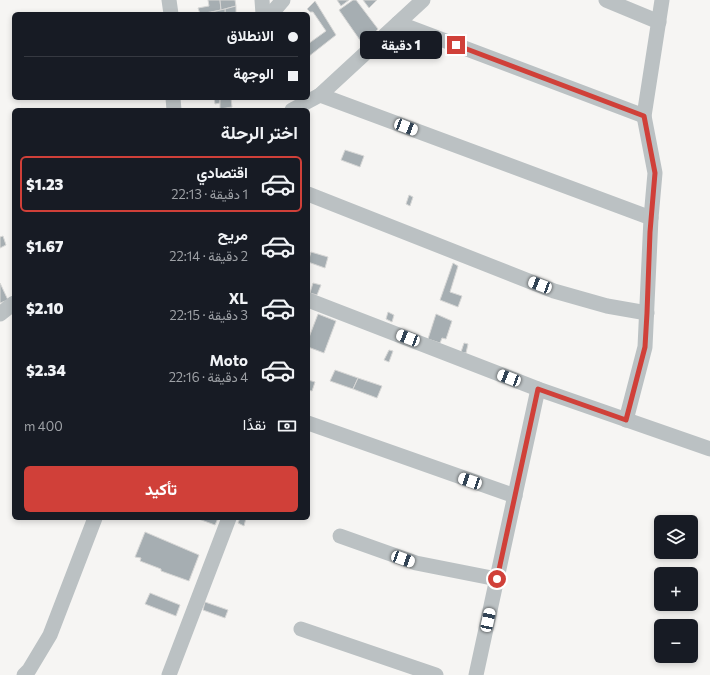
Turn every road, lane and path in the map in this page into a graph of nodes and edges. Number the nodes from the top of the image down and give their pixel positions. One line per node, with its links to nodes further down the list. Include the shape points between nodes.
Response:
1 (170, 0): 7 (street)
2 (262, 0): 8 (street)
3 (283, 0): 9 (street)
4 (423, 0): 11 (street)
5 (606, 0): 10 (street)
6 (662, 0): 10 (street)
7 (170, 12)
8 (263, 12)
9 (272, 12)
10 (659, 22): 14 (street)
11 (398, 23): 12 (street); 14 (street)
12 (320, 95): 13 (street); 16 (street)
13 (295, 108)
14 (644, 116): 16 (street, via 655,173)
15 (310, 195): 19 (street, via 554,291 606,306)
16 (651, 218): 19 (street)
17 (310, 304): 21 (street)
18 (12, 305): 20 (street)
19 (647, 313): 22 (street, via 645,347)
20 (0, 314)
21 (538, 389): 22 (street); 25 (street)
22 (626, 420): 24 (street)
23 (310, 424): 25 (street)
24 (710, 449)
25 (515, 496): 29 (street)
26 (95, 520): 31 (street, via 50,635)
27 (228, 520): 32 (street)
28 (340, 536): 29 (street, via 416,563)
29 (497, 579): 34 (street)
30 (301, 629): 33 (street)
31 (24, 675)
32 (169, 675)
33 (436, 675)
34 (476, 675)

